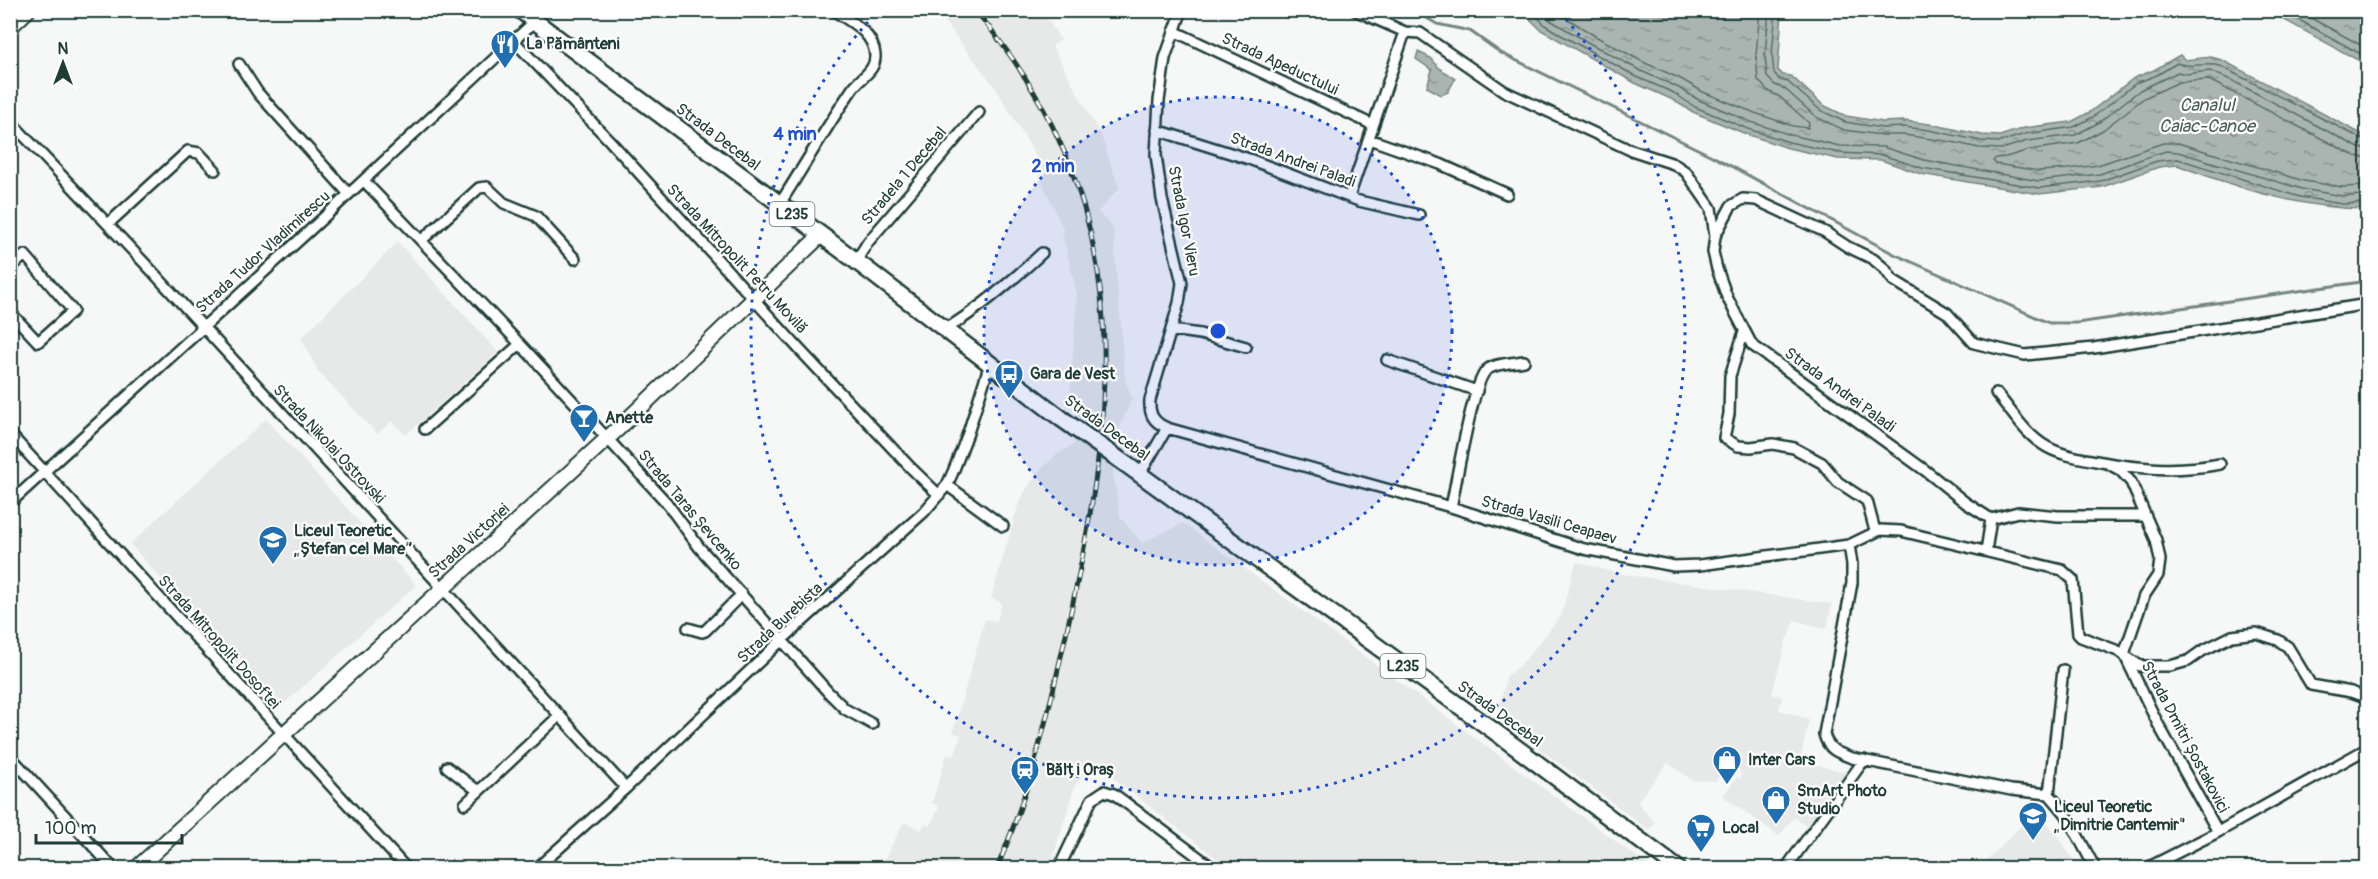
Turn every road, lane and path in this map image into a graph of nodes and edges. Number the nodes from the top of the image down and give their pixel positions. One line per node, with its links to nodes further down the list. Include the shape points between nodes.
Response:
1 (28, 10): 7 (street)
2 (520, 10): 6 (main road, Strada Decebal / L235)
3 (833, 10): 22 (street, via 871,41 874,64 852,91)
4 (1182, 10): 8 (street, Strada Igor Vieru)
5 (1355, 10): 9 (street)
6 (535, 21): 10 (street, Strada Tudor Vladimirescu); 22 (main road, Strada Decebal / L235)
7 (10, 27)
8 (1174, 31): 14 (street, Strada Apeductului); 15 (street, Strada Igor Vieru, via 1165,58)
9 (1405, 32): 14 (street); 26 (street, via 1420,33 1504,91 1686,172 1711,208)
10 (515, 42): 18 (street, Strada Tudor Vladimirescu); 32 (street, Strada Mitropolit Petru Movilă)
11 (239, 64): 19 (street, via 258,93)
12 (979, 112): 30 (street, Stradela 1 Decebal)
13 (10, 121): 24 (street, Strada Nikolai Ostrovski)
14 (1372, 124): 16 (street)
15 (1157, 130): 21 (street, Strada Andrei Paladi); 37 (street, Strada Igor Vieru, via 1157,175 1182,278)
16 (1369, 138): 20 (street); 21 (street)
17 (214, 170): 24 (street, via 199,153 188,150)
18 (364, 181): 19 (street, Strada Tudor Vladimirescu); 27 (street, Strada Taras Șevcenko)
19 (350, 194): 35 (street, Strada Tudor Vladimirescu)
20 (1508, 194)
21 (1349, 197): 23 (street, Strada Andrei Paladi)
22 (779, 205): 25 (main road, Strada Decebal / L235)
23 (1419, 215)
24 (108, 224): 35 (street, Strada Nikolai Ostrovski)
25 (821, 235): 30 (main road, Strada Decebal / L235); 32 (street, Strada Victoriei)
26 (1715, 236): 33 (street, via 1731,206 1743,199 1756,200 1825,231 1873,259 1893,280 1947,313 1974,343 2025,355 2094,348); 38 (street, Strada Andrei Paladi, via 1713,252 1727,297)
27 (422, 240): 29 (street, via 479,188 487,187 504,203 536,216); 39 (street, Strada Taras Șevcenko)
28 (1042, 253): 36 (street, via 995,295)
29 (575, 259)
30 (855, 261): 36 (main road, Strada Decebal / L235)
31 (10, 268): 34 (street, via 25,255 73,311 38,342)
32 (756, 299): 49 (street, Strada Victoriei); 55 (street, Strada Mitropolit Petru Movilă)
33 (2367, 304)
34 (10, 312)
35 (202, 328): 53 (street, Strada Tudor Vladimirescu); 64 (street, Strada Nikolai Ostrovski)
36 (946, 329): 43 (main road, Strada Decebal / L235)
37 (1171, 330): 40 (street); 46 (street, Strada Igor Vieru, via 1150,406 1152,417)
38 (1744, 330): 59 (street, Strada Andrei Paladi, via 1752,345); 61 (street, via 1730,376 1724,438 1748,447 1788,446 1822,463 1838,482 1867,501)
39 (520, 344): 47 (street); 49 (street, Strada Taras Șevcenko)
40 (1246, 347)
41 (1387, 360): 44 (street)
42 (1524, 361): 44 (street, via 1489,368 1483,373)
43 (990, 363): 52 (main road, Strada Decebal / L235, bridge); 54 (street, Strada Burebista, via 962,452)
44 (1477, 391): 57 (street)
45 (1996, 393): 50 (street, via 2046,447)
46 (1167, 428): 52 (street); 57 (street, Strada Vasili Ceapaev)
47 (425, 429)
48 (10, 434): 53 (street, Strada Mitropolit Dosoftei)
49 (607, 437): 64 (street, Strada Victoriei); 65 (street, Strada Taras Șevcenko)
50 (2109, 464): 51 (street, via 2164,470); 58 (street, Strada Dmitri Șostakovici, via 2131,482)
51 (2220, 464)
52 (1134, 470): 89 (main road, Strada Decebal / L235)
53 (44, 472): 56 (street, Strada Tudor Vladimirescu); 73 (street, Strada Mitropolit Dosoftei)
54 (947, 485): 55 (street, Strada Burebista); 60 (street)
55 (939, 495): 67 (street, Strada Burebista)
56 (10, 503)
57 (1450, 507): 62 (street, Strada Vasili Ceapaev, via 1584,549 1674,566)
58 (2145, 516): 59 (street, via 2018,512); 68 (street, Strada Dmitri Șostakovici, via 2156,540 2160,566 2144,596)
59 (1991, 519): 63 (street)
60 (1003, 526)
61 (1875, 531): 62 (street, Strada Vasili Ceapaev); 63 (street, via 1901,531)
62 (1850, 545): 76 (street, via 1852,583 1824,734 1837,753)
63 (1986, 551): 68 (street, via 2045,564 2069,574 2075,588 2078,634)
64 (441, 588): 71 (street, Strada Nikolai Ostrovski); 73 (street, Strada Victoriei)
65 (742, 594): 66 (street, via 705,631); 67 (street, Strada Taras Șevcenko)
66 (688, 628)
67 (783, 639): 72 (street, Strada Taras Șevcenko, via 837,702); 78 (street, Strada Burebista)
68 (2124, 654): 70 (street, via 2140,666 2177,665 2224,639 2256,633 2288,647 2311,685); 82 (street, Strada Dmitri Șostakovici, via 2157,724)
69 (2063, 670): 80 (street)
70 (2367, 698)
71 (558, 716): 78 (street, Strada Nikolai Ostrovski); 79 (street)
72 (872, 724)
73 (283, 734): 84 (street, Strada Victoriei); 85 (street, Strada Mitropolit Dosoftei)
74 (2367, 748): 82 (street)
75 (10, 756): 83 (street)
76 (1864, 760): 80 (street); 90 (street)
77 (447, 767): 79 (street)
78 (626, 788): 86 (street, Strada Burebista)
79 (478, 791): 81 (street)
80 (2049, 794): 91 (street, via 2066,814)
81 (465, 804)
82 (2218, 832): 92 (street)
83 (113, 868)
84 (137, 868)
85 (406, 868)
86 (537, 868)
87 (1059, 868): 88 (street, via 1092,800 1104,791 1114,794)
88 (1213, 868)
89 (1677, 868)
90 (1786, 868)
91 (2095, 868)
92 (2147, 868)

